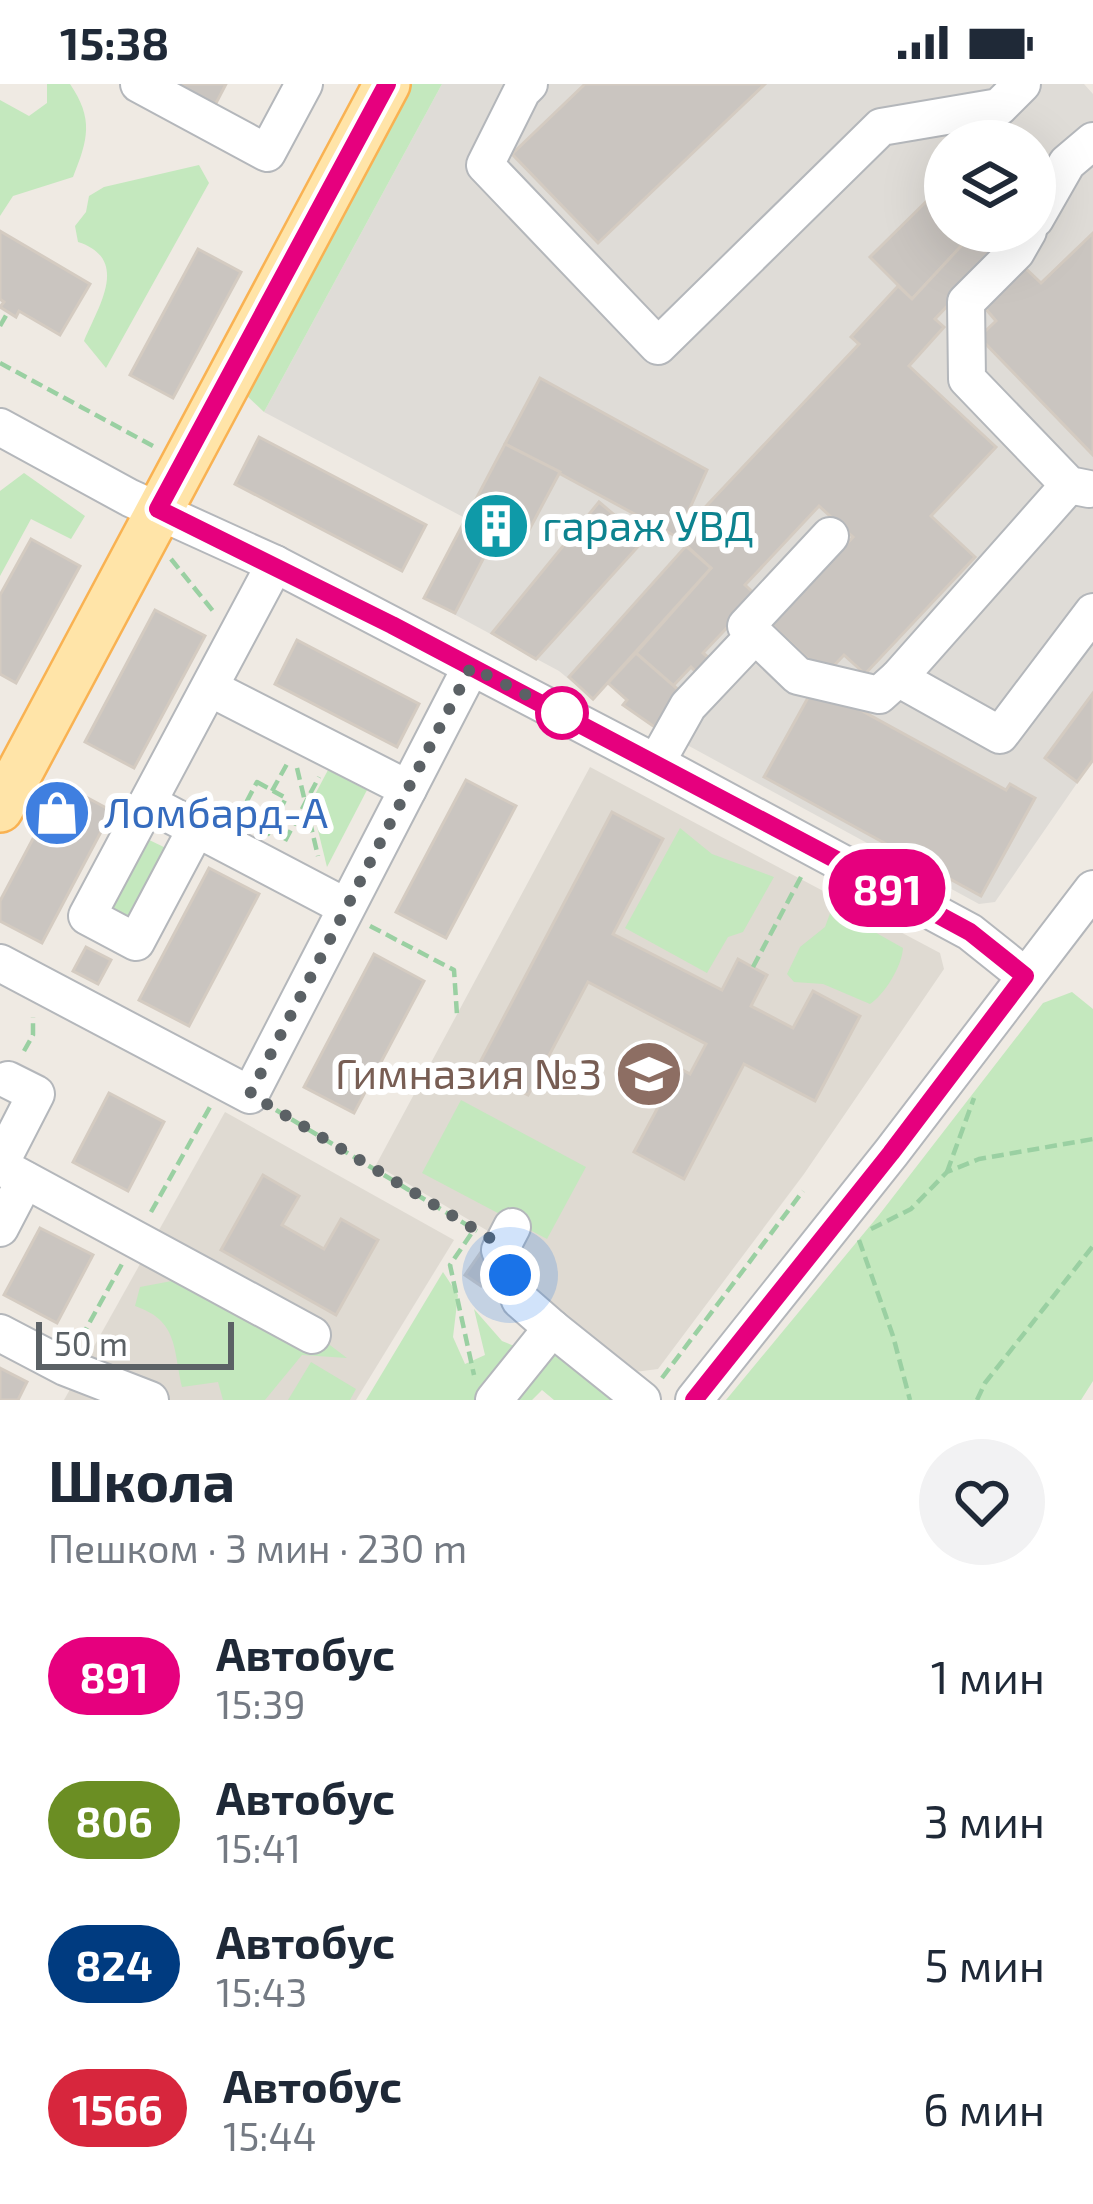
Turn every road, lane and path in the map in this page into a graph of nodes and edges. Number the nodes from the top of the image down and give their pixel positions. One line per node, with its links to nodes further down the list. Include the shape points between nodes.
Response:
1 (139, 84): 2 (street, via 267,153)
2 (304, 84)
3 (387, 84): 15 (main road)
4 (530, 84): 5 (street, via 485,165 658,346 881,128 999,106)
5 (1022, 84)
6 (1093, 141): 7 (street)
7 (1056, 182)
8 (1016, 252): 14 (street, via 966,302 967,380)
9 (8, 312): 10 (path)
10 (0, 326)
11 (0, 363): 13 (path)
12 (0, 428): 15 (street, via 130,498)
13 (166, 453)
14 (1081, 487): 22 (street)
15 (161, 530): 17 (street); 19 (path, via 207,607); 30 (main road)
16 (830, 536): 20 (street, via 746,626)
17 (274, 564): 19 (street); 21 (street)
18 (1093, 612): 22 (street, via 1000,736)
19 (240, 630): 23 (street)
20 (755, 635): 22 (street, via 798,676 880,695); 25 (street, via 688,706)
21 (471, 667): 25 (street); 26 (street)
22 (898, 678)
23 (210, 688): 24 (street); 28 (street)
24 (332, 751): 26 (street); 29 (path)
25 (656, 764): 40 (street, via 970,932)
26 (408, 789): 37 (street)
27 (272, 790): 29 (path, via 293,752); 31 (path, via 286,798); 31 (path, via 257,782 238,818 268,834)
28 (148, 803): 33 (street); 33 (street, via 87,916 136,942)
29 (305, 803): 32 (path); 37 (path)
30 (0, 809)
31 (277, 816): 32 (path)
32 (294, 825): 34 (path)
33 (196, 829): 34 (street)
34 (271, 868): 37 (street)
35 (803, 872): 39 (path)
36 (1093, 889): 40 (street)
37 (339, 906): 42 (path, via 454,970); 44 (street)
38 (0, 963): 41 (street)
39 (753, 967)
40 (1025, 976): 57 (street)
41 (34, 981): 43 (path, via 33,1035); 44 (street)
42 (457, 1015)
43 (8, 1080): 46 (street, via 36,1094)
44 (250, 1094): 49 (path)
45 (1093, 1139): 58 (path, via 947,1172 911,1209 860,1234)
46 (8, 1170): 48 (street); 53 (street)
47 (803, 1191): 54 (path)
48 (0, 1228)
49 (495, 1235): 51 (street, via 520,1300); 56 (path, via 450,1264 476,1385)
50 (1093, 1246): 59 (path)
51 (552, 1328): 54 (street); 56 (street)
52 (0, 1333): 55 (street)
53 (312, 1335)
54 (651, 1390)
55 (147, 1400)
56 (494, 1400)
57 (694, 1400)
58 (910, 1400)
59 (977, 1400)

